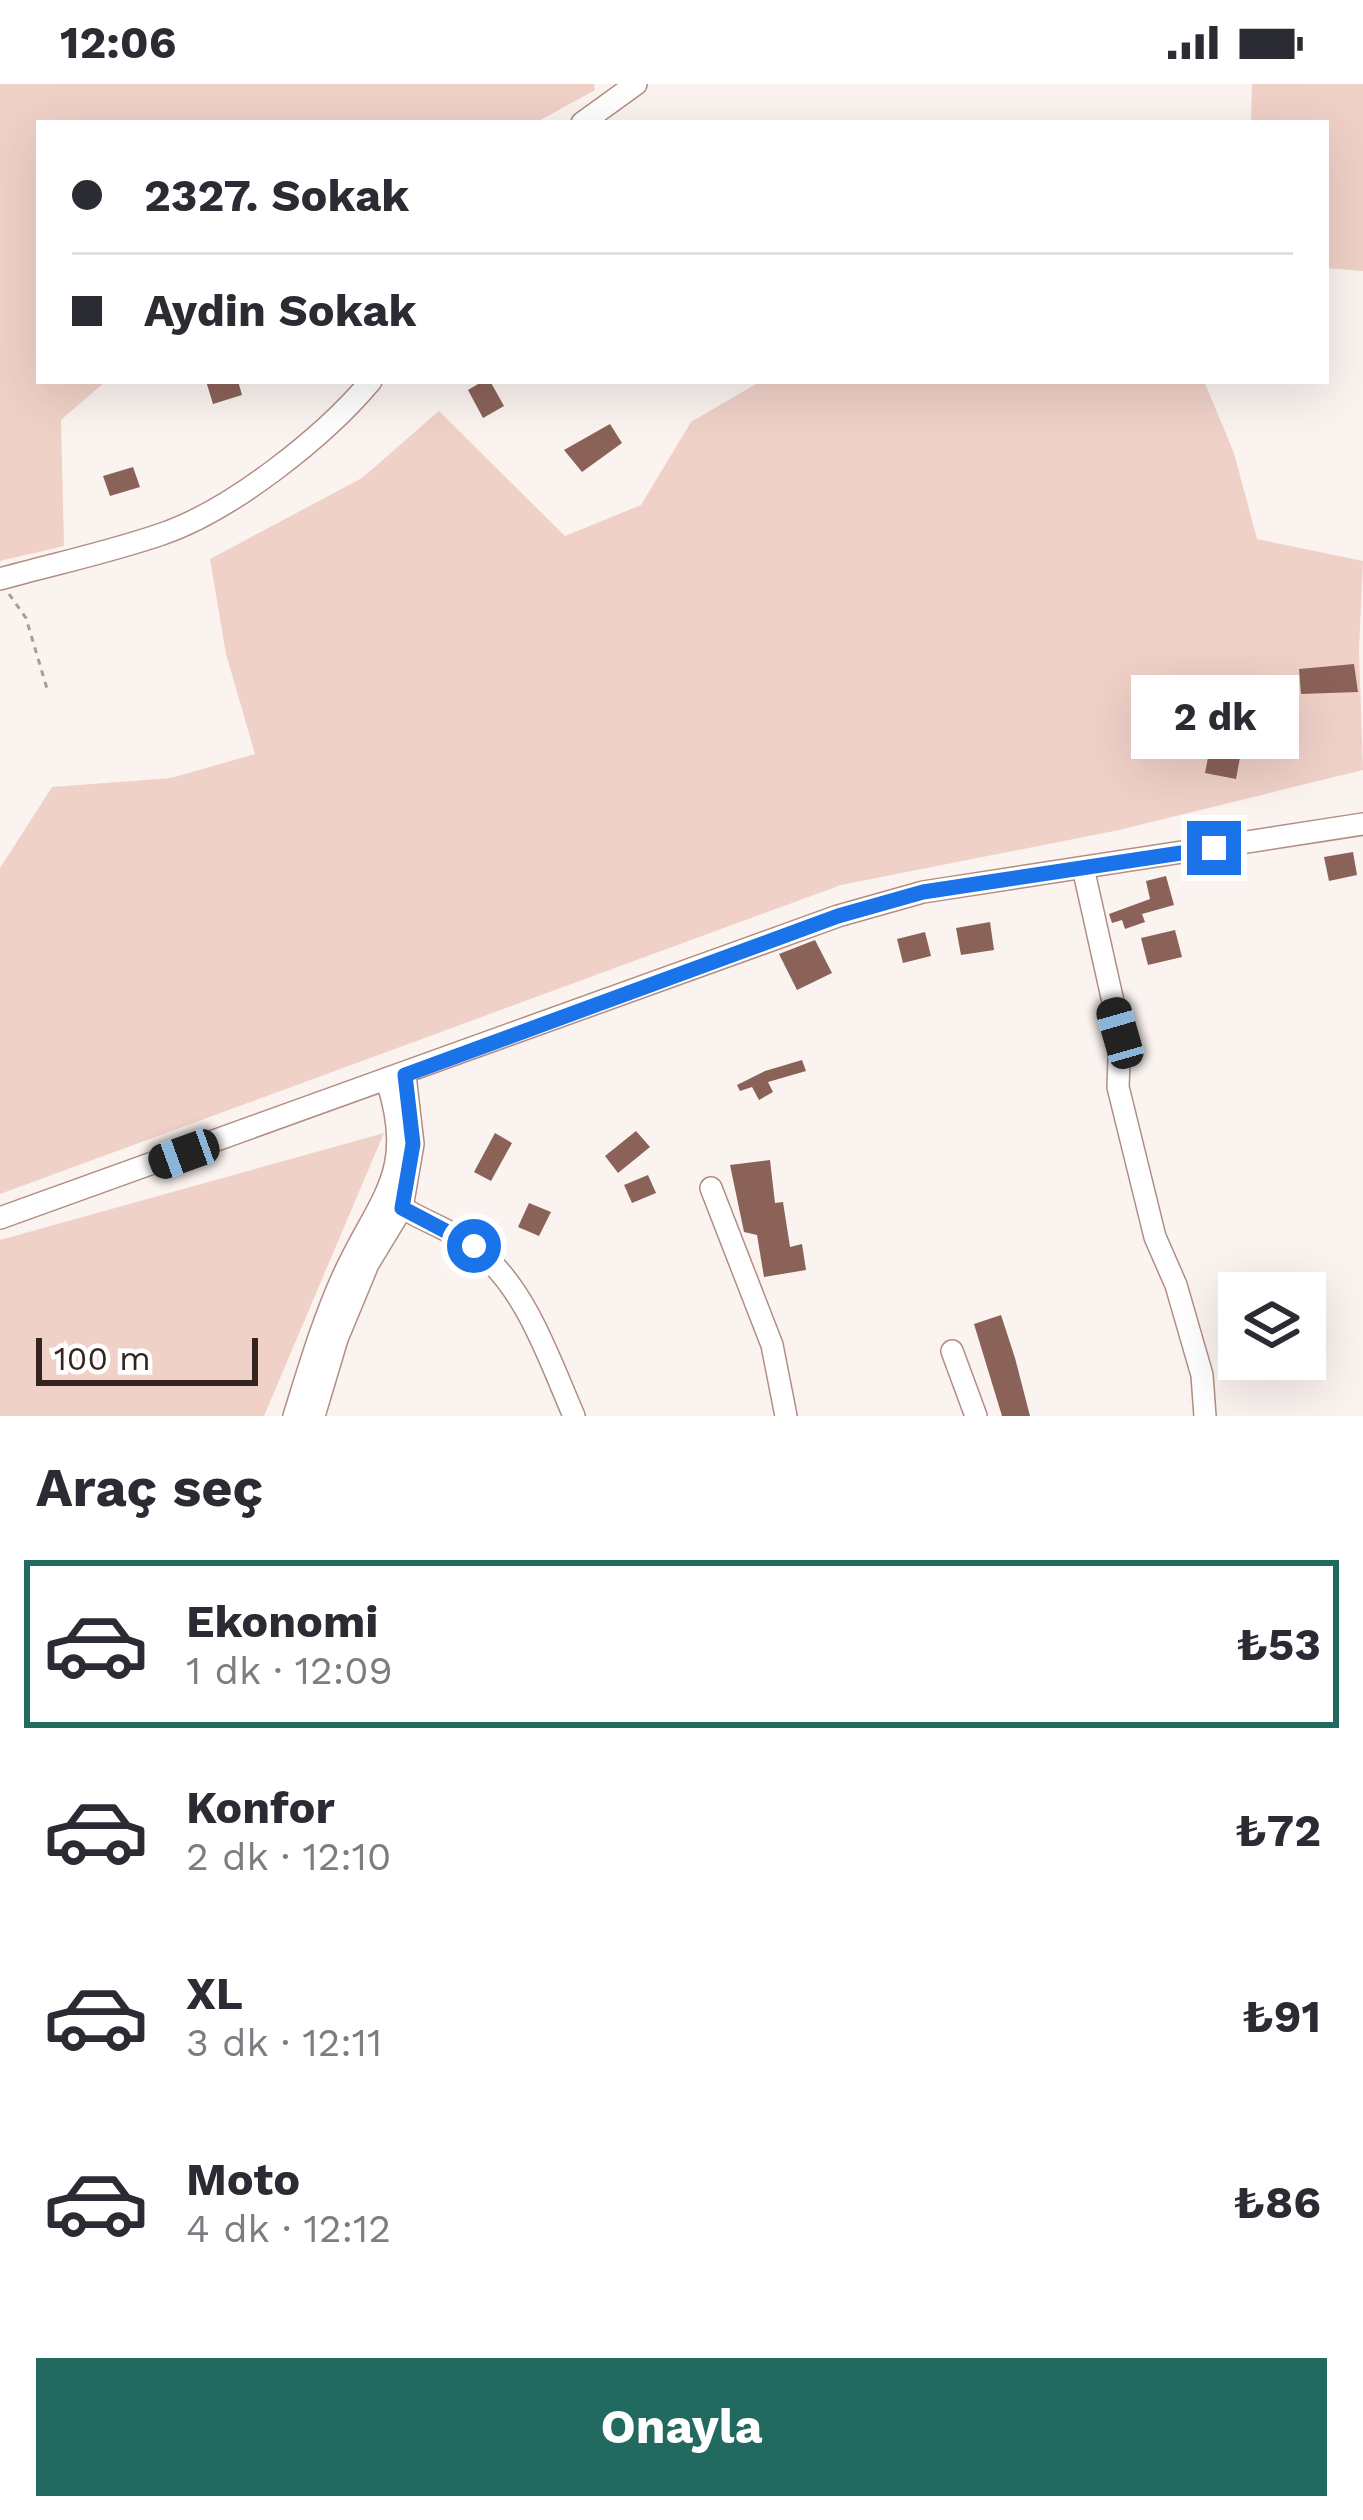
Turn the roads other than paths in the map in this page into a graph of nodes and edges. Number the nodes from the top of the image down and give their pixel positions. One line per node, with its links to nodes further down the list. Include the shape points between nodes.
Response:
1 (636, 84): 2 (street)
2 (586, 120)
3 (368, 384): 4 (street, via 277,470 166,533)
4 (0, 580)
5 (1363, 824): 6 (street)
6 (1084, 872): 7 (street, via 923,892 838,916); 17 (street, via 1120,1033 1118,1087 1155,1237 1202,1375)
7 (396, 1078): 9 (street); 10 (street)
8 (711, 1189): 15 (street, via 772,1345)
9 (395, 1203): 12 (street, via 346,1270); 13 (street); 14 (street, via 474,1246 504,1275)
10 (0, 1218)
11 (952, 1352): 16 (street)
12 (293, 1416)
13 (314, 1416)
14 (574, 1416)
15 (786, 1416)
16 (976, 1416)
17 (1205, 1416)

